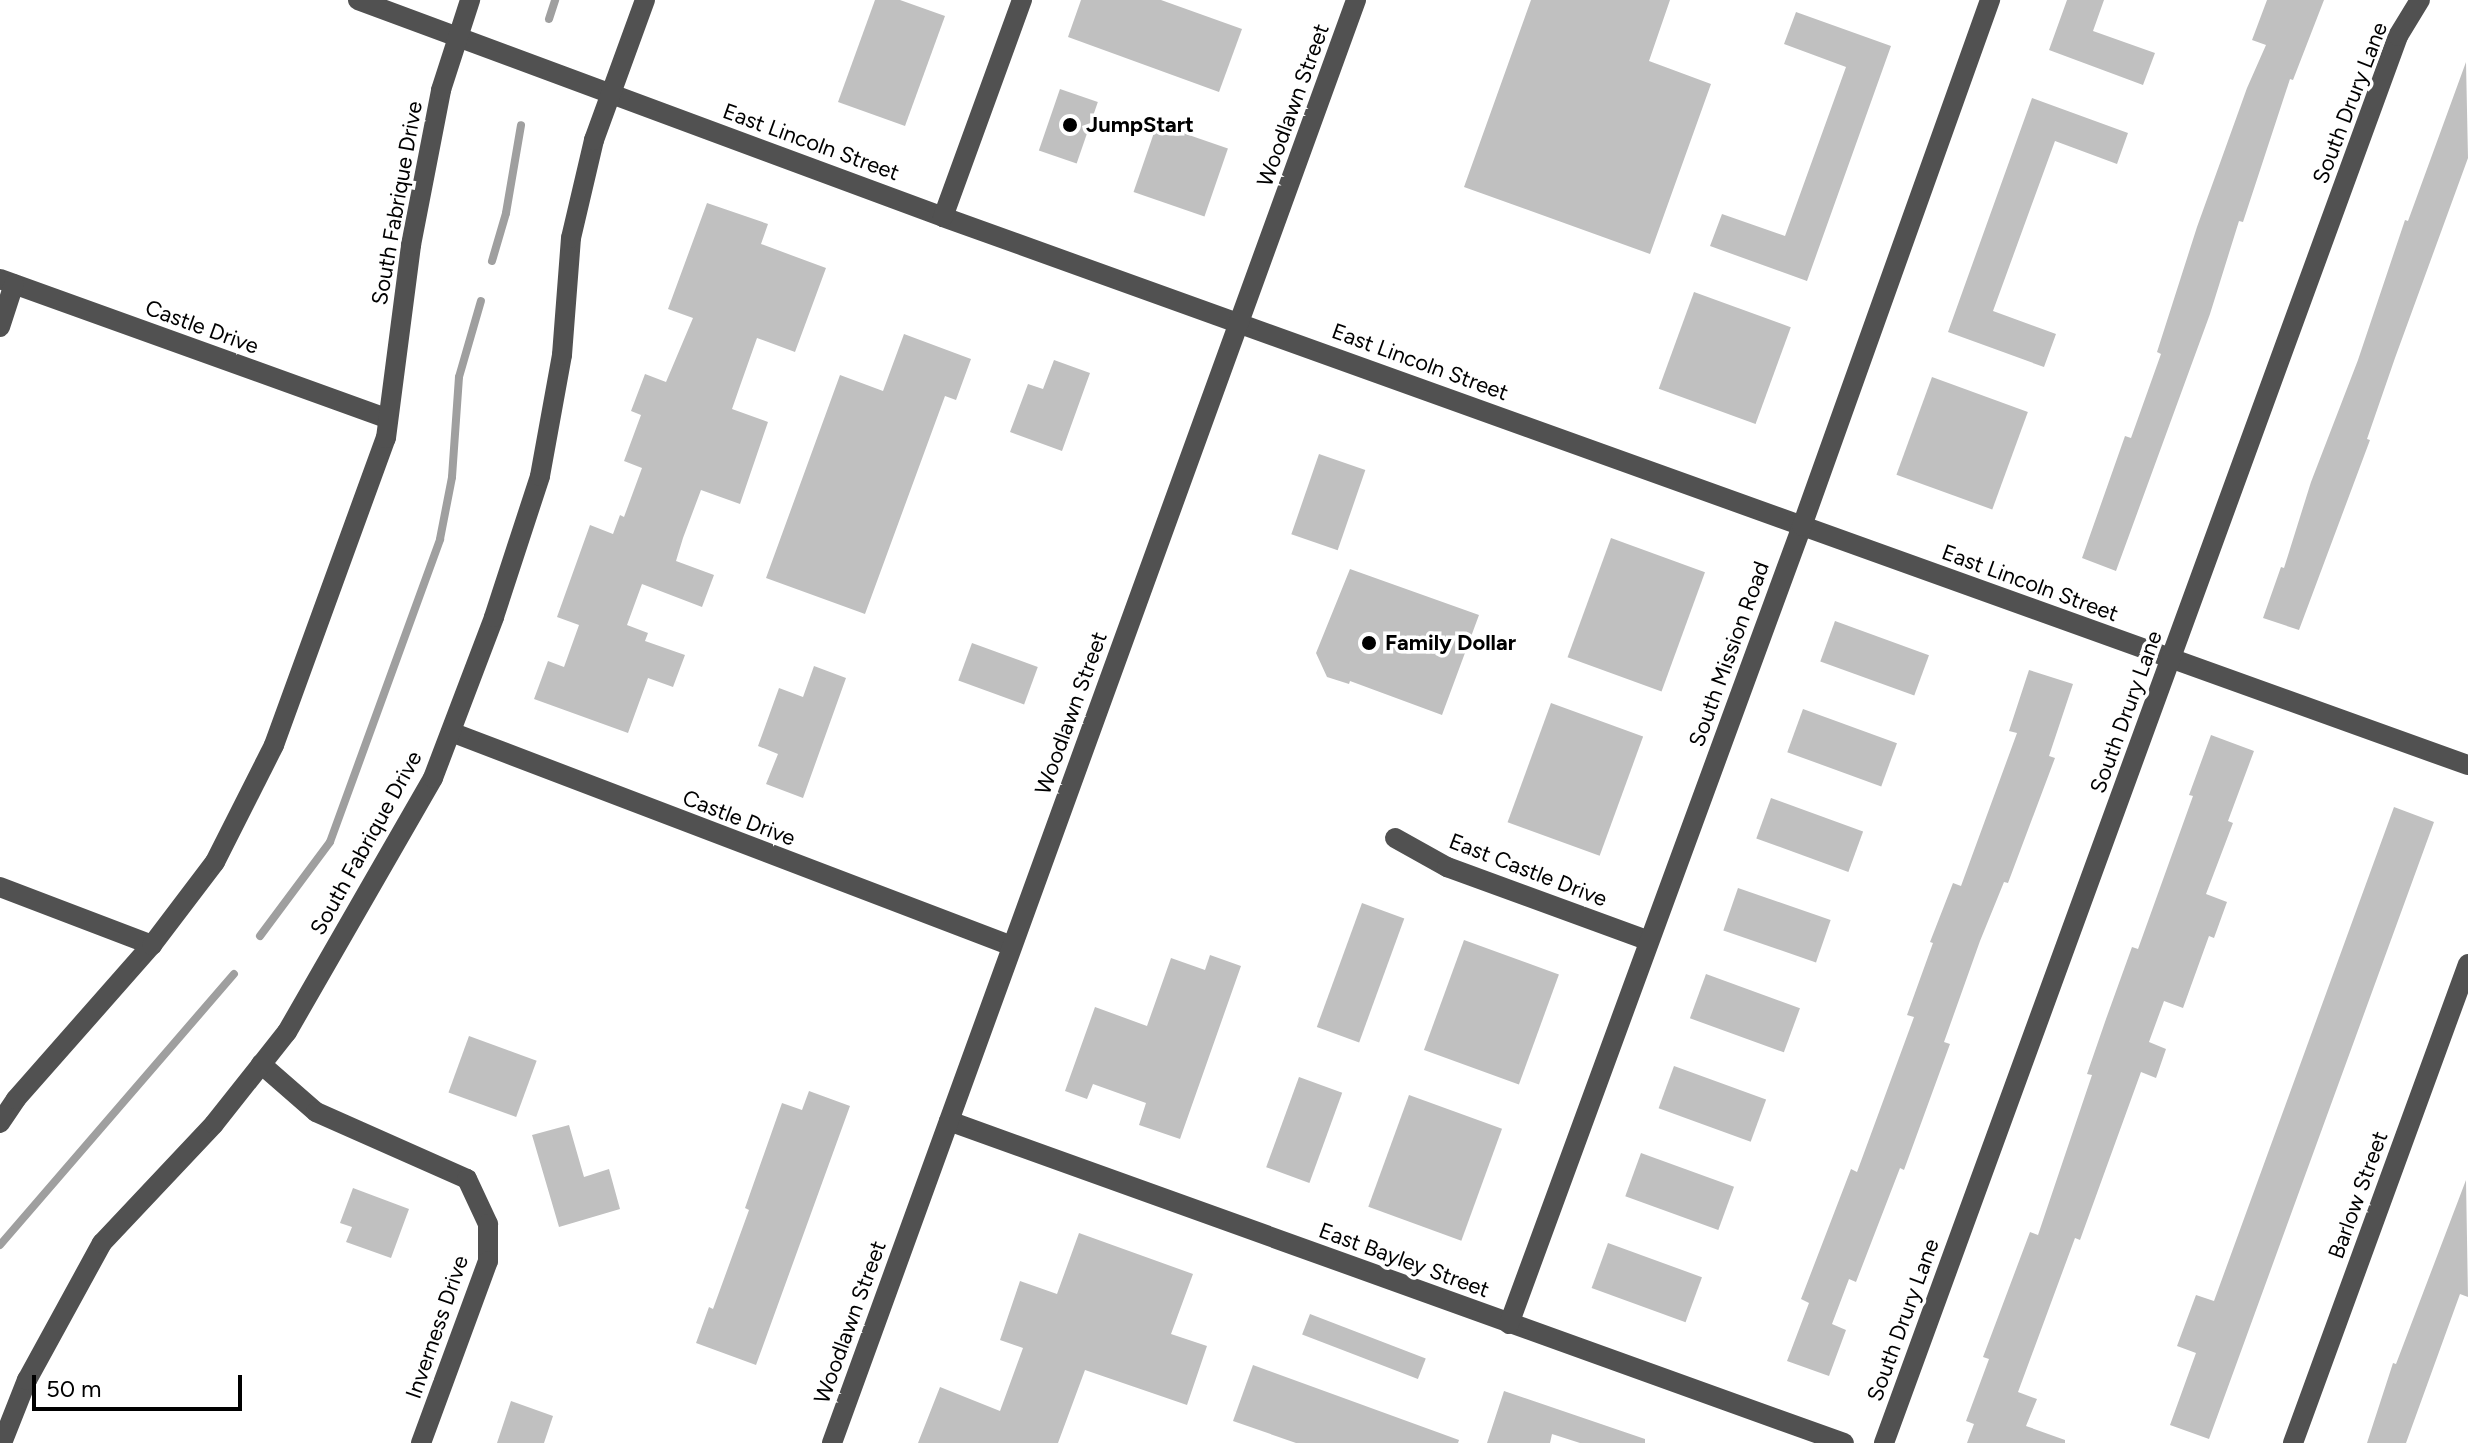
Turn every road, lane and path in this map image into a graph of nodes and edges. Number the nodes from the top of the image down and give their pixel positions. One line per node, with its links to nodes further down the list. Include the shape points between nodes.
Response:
1 (358, 0): 8 (street, East Lincoln Street)
2 (470, 0): 8 (street, South Fabrique Drive)
3 (645, 0): 9 (street, South Fabrique Drive)
4 (1022, 0): 10 (street)
5 (1356, 0): 12 (street, Woodlawn Street)
6 (1990, 0): 15 (street, South Mission Road)
7 (2420, 0): 16 (street, South Drury Lane, via 2398,36)
8 (458, 37): 9 (street, East Lincoln Street); 14 (street, South Fabrique Drive, via 441,90 411,245)
9 (611, 94): 10 (street, East Lincoln Street); 17 (street, South Fabrique Drive, via 594,140 571,238 562,355 540,476)
10 (943, 217): 12 (street, East Lincoln Street)
11 (7, 281): 13 (street); 14 (street, Castle Drive)
12 (1241, 323): 15 (street, East Lincoln Street); 23 (street, Woodlawn Street)
13 (0, 327)
14 (388, 419): 22 (street, South Fabrique Drive, via 386,438 274,745 215,862)
15 (1802, 526): 16 (street, East Lincoln Street); 21 (street, South Mission Road)
16 (2171, 659): 18 (street, East Lincoln Street); 33 (street, South Drury Lane)
17 (451, 732): 23 (street, Castle Drive); 25 (street, South Fabrique Drive, via 433,778 287,1032)
18 (2468, 765)
19 (1395, 838): 21 (street, East Castle Drive, via 1447,867)
20 (0, 887): 22 (street)
21 (1647, 940): 28 (street, South Mission Road)
22 (152, 945): 27 (street, South Fabrique Drive)
23 (1012, 946): 26 (street, Woodlawn Street)
24 (2468, 964): 34 (street, Barlow Street)
25 (261, 1064): 29 (street, South Fabrique Drive, via 214,1124 102,1243 27,1380); 30 (street, Inverness Drive, via 316,1112 467,1179 488,1224 488,1261)
26 (949, 1121): 28 (street, East Bayley Street); 31 (street, Woodlawn Street)
27 (0, 1123)
28 (1509, 1324): 32 (street, East Bayley Street)
29 (2, 1443)
30 (421, 1443)
31 (832, 1443)
32 (1844, 1443)
33 (1884, 1443)
34 (2293, 1443)

